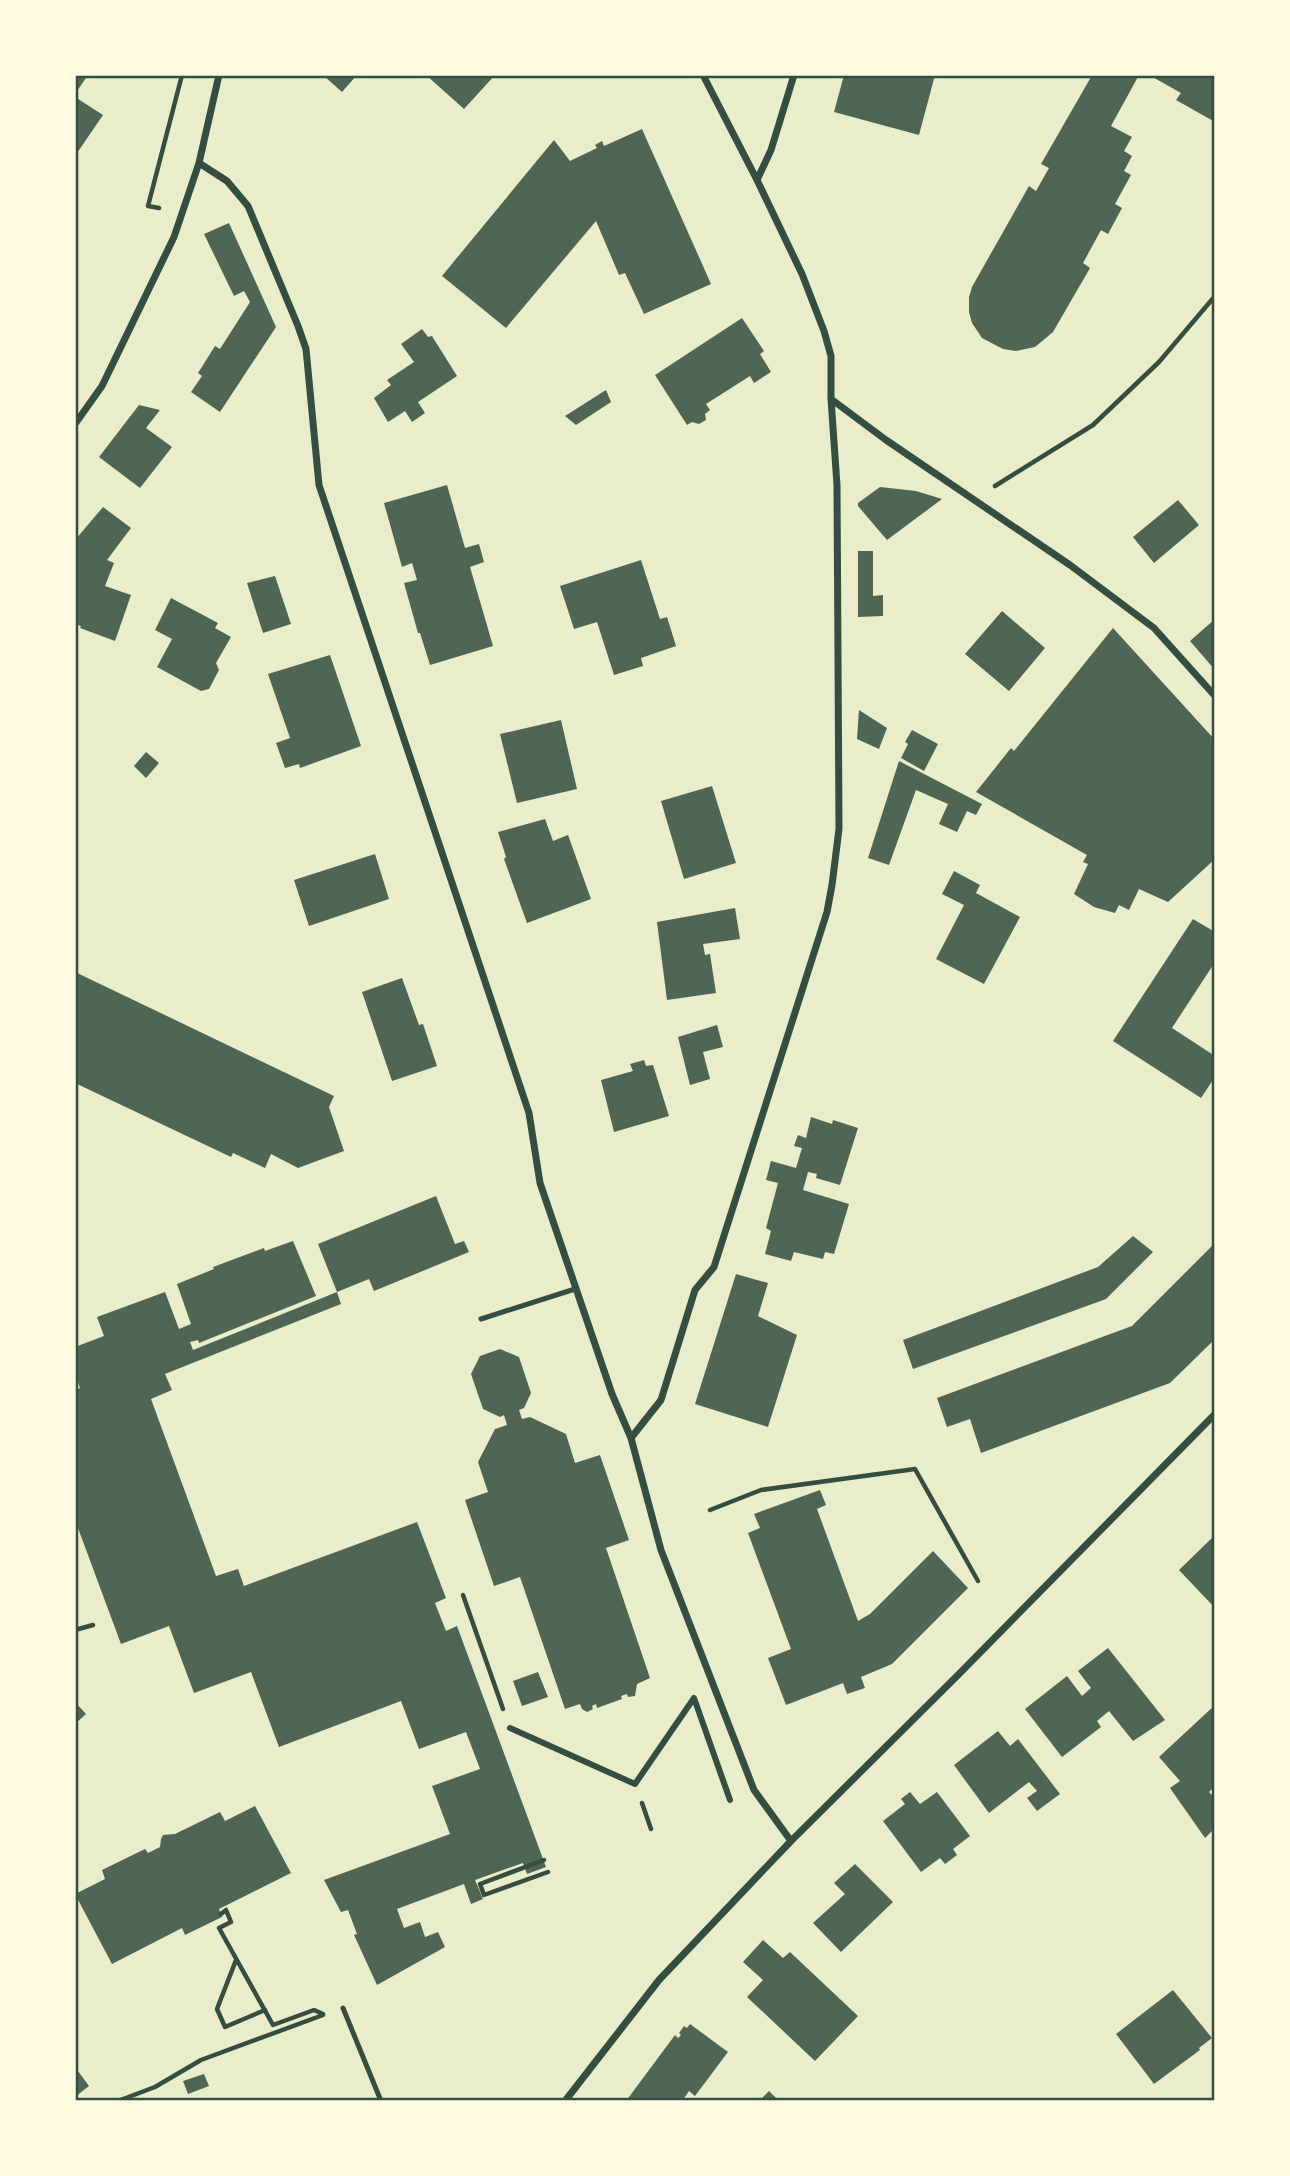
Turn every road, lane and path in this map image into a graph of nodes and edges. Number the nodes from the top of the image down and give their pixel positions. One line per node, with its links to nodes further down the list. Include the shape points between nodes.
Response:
1 (182, 75): 7 (path, via 148,206)
2 (219, 75): 5 (street)
3 (704, 75): 6 (street)
4 (794, 75): 6 (street)
5 (199, 163): 7 (street); 13 (street, via 227,181 248,206 299,326 306,349 319,485 529,1113 540,1183)
6 (757, 180): 9 (street, via 824,331 831,356)
7 (183, 214): 10 (street, via 102,386)
8 (1215, 296): 11 (path, via 1159,362 1093,425)
9 (831, 399): 11 (street); 16 (street, via 837,485 839,829 827,912 714,1268 695,1290 661,1400)
10 (75, 425)
11 (972, 498): 12 (street, via 1154,628)
12 (1215, 696)
13 (575, 1289): 14 (lane); 16 (street)
14 (481, 1319)
15 (1215, 1414): 24 (street)
16 (631, 1438): 24 (street, via 661,1550 754,1790)
17 (710, 1510): 18 (path, via 761,1490 915,1469)
18 (978, 1581)
19 (463, 1595): 22 (path)
20 (93, 1625): 21 (path)
21 (75, 1630)
22 (510, 1728): 23 (street, via 635,1784 694,1698)
23 (730, 1800)
24 (791, 1841): 34 (street, via 659,1980)
25 (544, 1860): 26 (path, via 480,1884 484,1895)
26 (548, 1872)
27 (221, 1913): 28 (path, via 226,1910 231,1922 219,1928)
28 (236, 1959): 30 (path); 30 (path, via 217,2009 225,2027)
29 (343, 2008): 31 (path); 33 (lane)
30 (265, 2010): 31 (path, via 273,2025 314,2010)
31 (324, 2015): 32 (path, via 201,2060 155,2087)
32 (118, 2101)
33 (382, 2101)
34 (565, 2101)

